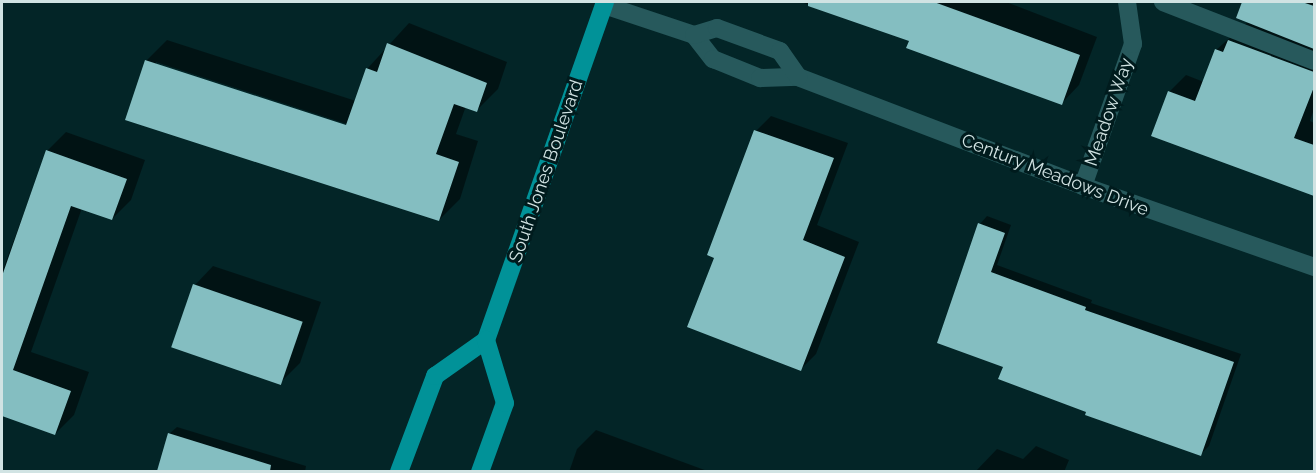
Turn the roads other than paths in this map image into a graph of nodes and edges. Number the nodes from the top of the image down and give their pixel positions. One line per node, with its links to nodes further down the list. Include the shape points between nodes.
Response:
1 (1127, 2): 7 (street, Meadow Way, via 1133,44)
2 (1163, 2): 5 (street)
3 (605, 3): 4 (street); 9 (main road, South Jones Boulevard)
4 (694, 35): 6 (street, Century Meadows Drive, via 713,59 760,78); 6 (street, via 717,28 780,51)
5 (1314, 61)
6 (798, 77): 7 (street, Century Meadows Drive)
7 (1083, 186): 8 (street, Century Meadows Drive)
8 (1314, 267)
9 (486, 340): 10 (main road, via 435,376); 11 (main road, via 505,403)
10 (399, 471)
11 (480, 471)

